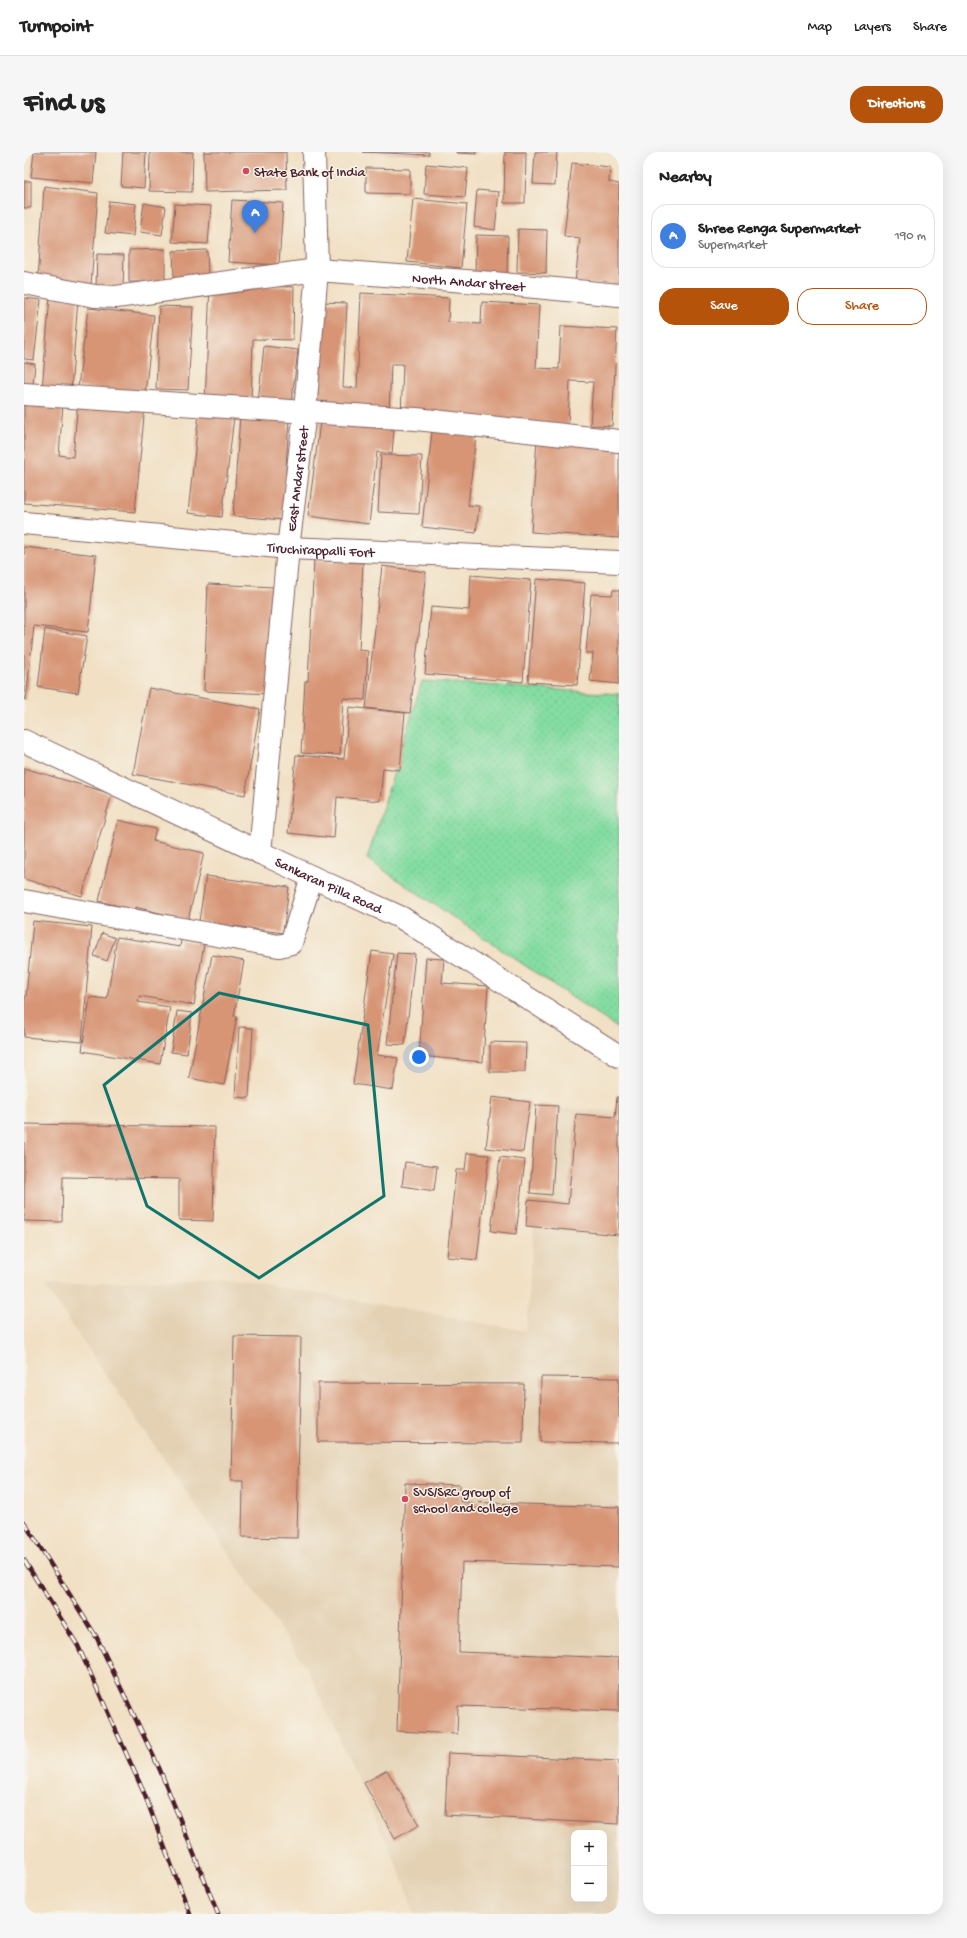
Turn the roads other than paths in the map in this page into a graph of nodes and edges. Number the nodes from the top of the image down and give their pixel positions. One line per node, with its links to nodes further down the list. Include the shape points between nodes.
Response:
1 (314, 152): 2 (street, East Andar street)
2 (317, 270): 3 (street, North Andar street, via 116,297); 4 (street, North Andar street, via 493,282); 6 (street, East Andar street)
3 (24, 284)
4 (619, 295)
5 (24, 394): 6 (street)
6 (304, 412): 7 (street, via 416,419); 9 (street, East Andar street)
7 (619, 442)
8 (24, 523): 9 (street, Tiruchirappalli Fort)
9 (288, 548): 10 (street, Tiruchirappalli Fort); 12 (street, East Andar street)
10 (619, 562)
11 (24, 741): 12 (street, Sankaran Pilla Road)
12 (260, 853): 13 (street, Sankaran Pilla Road)
13 (312, 877): 14 (street, via 291,943 278,946); 15 (street, Sankaran Pilla Road, via 402,918)
14 (24, 901)
15 (619, 1056)

